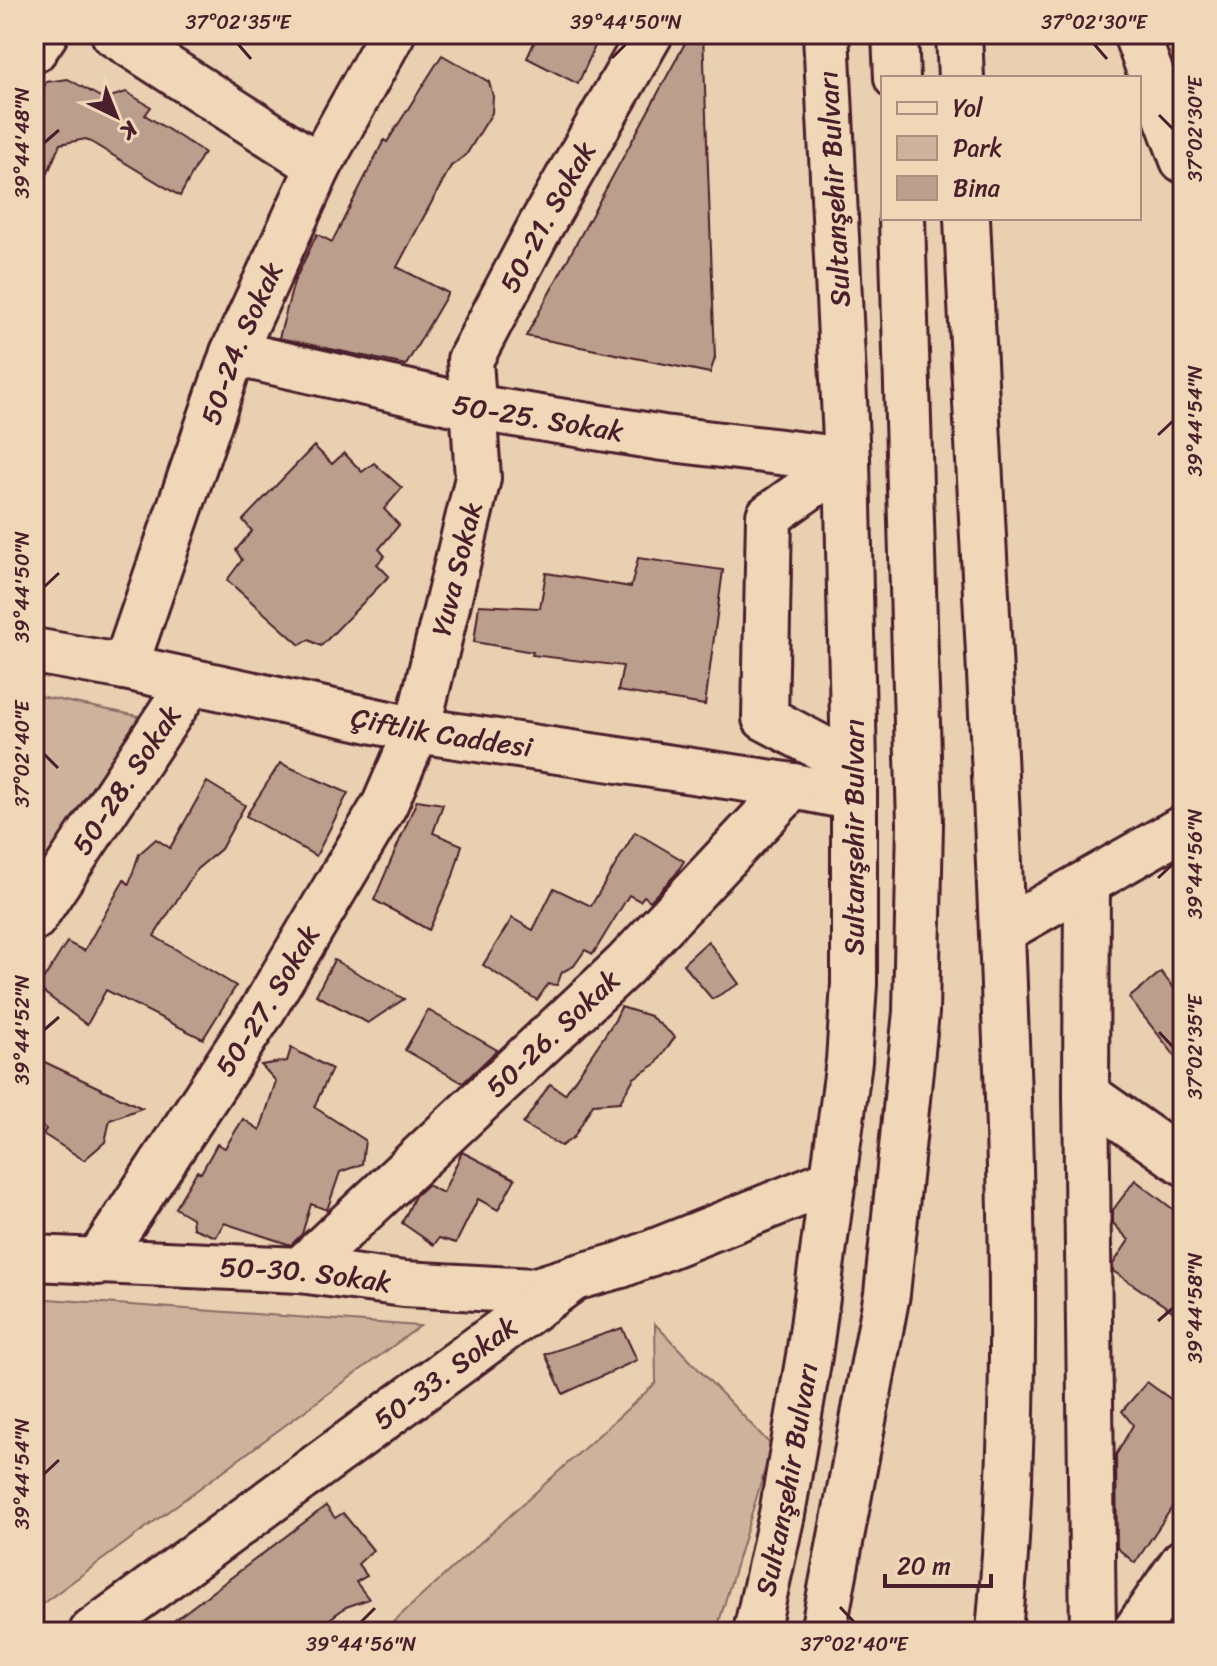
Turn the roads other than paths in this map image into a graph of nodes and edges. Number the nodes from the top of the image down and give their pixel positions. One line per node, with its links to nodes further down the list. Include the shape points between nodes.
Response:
1 (45, 34): 9 (main road)
2 (114, 34): 13 (main road)
3 (392, 34): 13 (main road, 50-24. Sokak)
4 (650, 34): 17 (main road, 50-21. Sokak, via 470,360)
5 (826, 34): 18 (main road, Sultanşehir Bulvarı)
6 (895, 34): 10 (main road)
7 (959, 34): 11 (main road)
8 (1136, 34): 12 (main road)
9 (34, 50)
10 (897, 76)
11 (961, 76)
12 (1183, 160)
13 (319, 166): 16 (main road, 50-24. Sokak)
14 (902, 220): 39 (main road, via 920,823 916,1012 887,1294)
15 (967, 220): 28 (main road)
16 (233, 353): 17 (main road, 50-25. Sokak); 20 (main road, 50-24. Sokak)
17 (472, 407): 18 (main road, 50-25. Sokak); 22 (main road, Yuva Sokak, via 478,478)
18 (847, 460): 23 (main road, Sultanşehir Bulvarı); 23 (main road, via 769,516 765,718)
19 (34, 651): 20 (main road, Çiftlik Caddesi)
20 (125, 667): 21 (main road, Çiftlik Caddesi)
21 (191, 682): 22 (main road, Çiftlik Caddesi); 27 (main road, 50-28. Sokak)
22 (417, 730): 24 (main road, Çiftlik Caddesi); 33 (main road, 50-27. Sokak, via 385,804 345,875)
23 (854, 782): 24 (main road, Çiftlik Caddesi); 31 (main road, Sultanşehir Bulvarı, via 854,984)
24 (793, 786): 34 (main road, 50-26. Sokak, via 625,965)
25 (1183, 828): 26 (main road)
26 (1087, 883): 28 (main road); 29 (main road)
27 (34, 918)
28 (1002, 931): 40 (main road, via 1013,1339 1008,1538)
29 (1086, 1094): 30 (main road); 41 (main road)
30 (1183, 1162)
31 (834, 1180): 35 (main road, 50-33. Sokak, via 621,1265); 38 (main road, Sultanşehir Bulvarı, via 782,1514)
32 (34, 1258): 33 (main road, 50-30. Sokak)
33 (97, 1262): 34 (main road, 50-30. Sokak)
34 (300, 1270): 35 (main road, 50-30. Sokak, via 404,1284 533,1291)
35 (574, 1278): 37 (main road, 50-33. Sokak)
36 (1183, 1562): 42 (main road)
37 (92, 1632)
38 (756, 1632)
39 (823, 1632)
40 (999, 1632)
41 (1093, 1632)
42 (1135, 1632)

